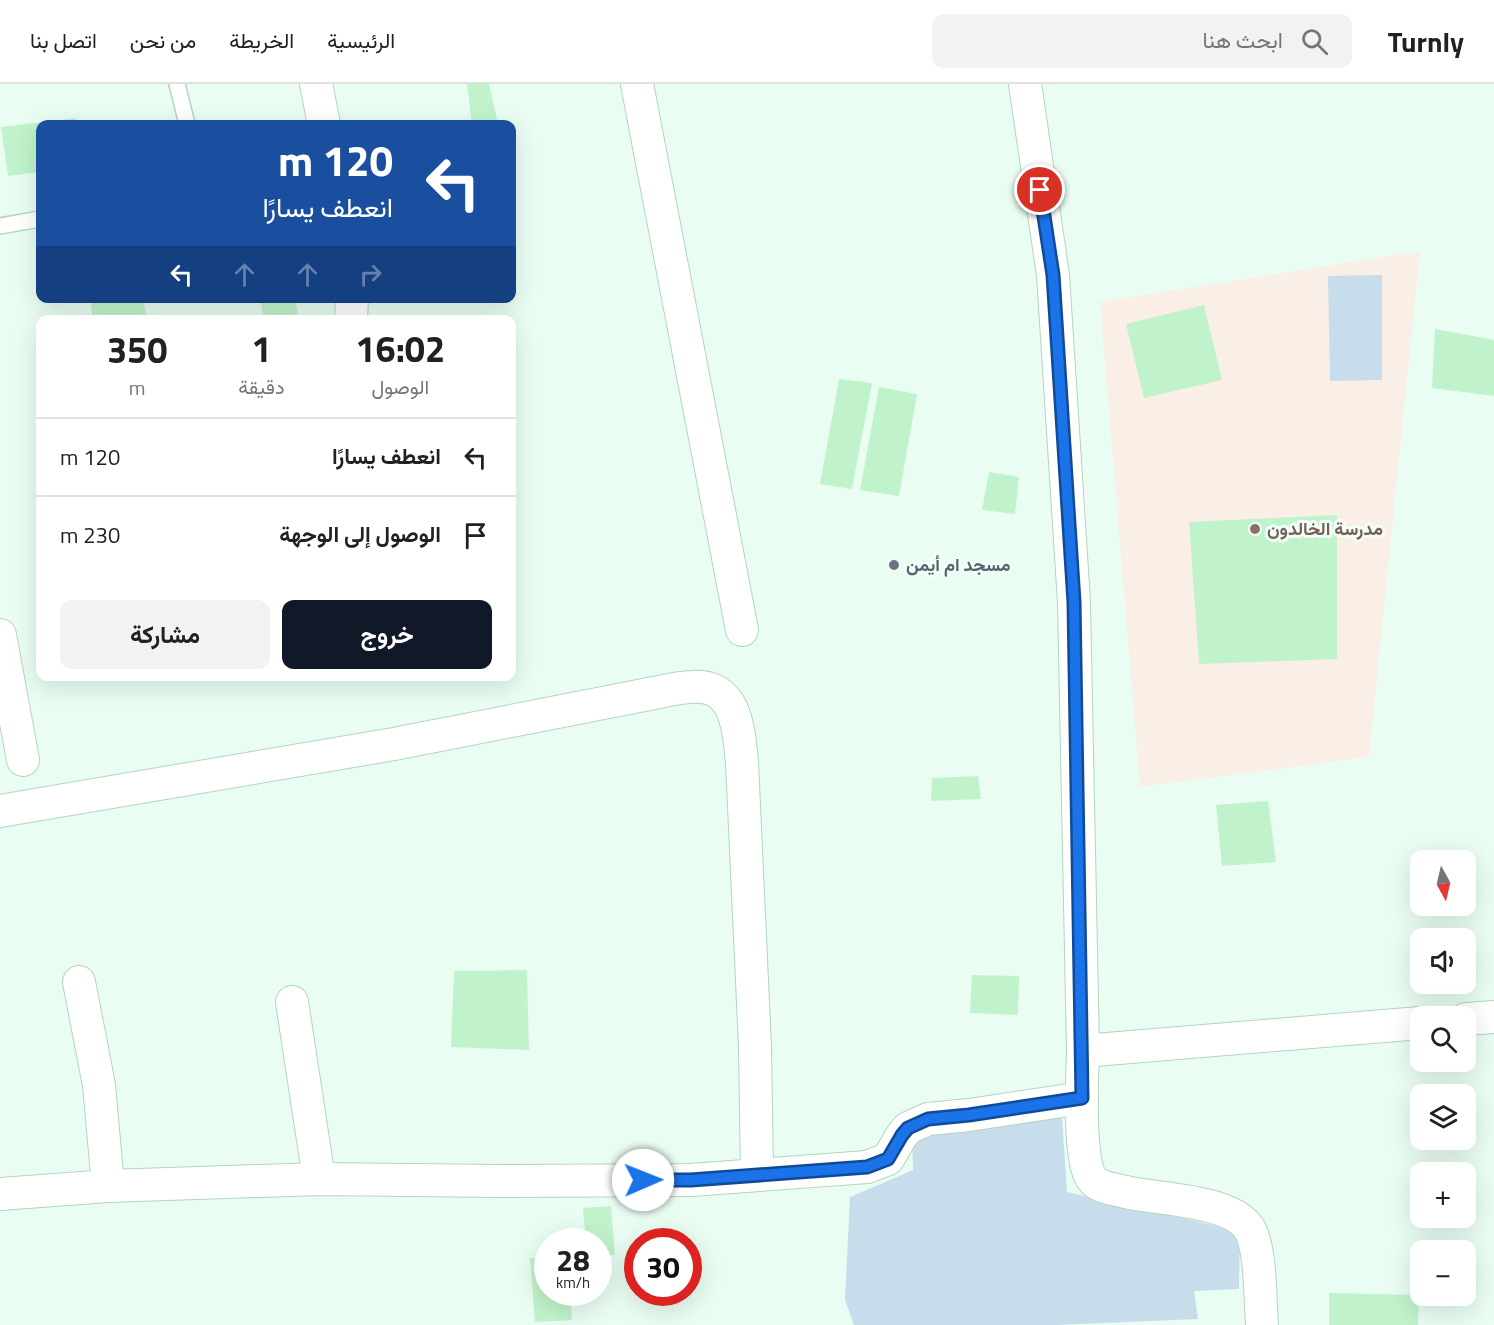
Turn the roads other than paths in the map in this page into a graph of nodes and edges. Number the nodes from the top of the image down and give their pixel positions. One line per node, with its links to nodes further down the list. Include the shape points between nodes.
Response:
1 (177, 84): 5 (lane)
2 (316, 84): 6 (street)
3 (637, 84): 9 (street)
4 (1025, 84): 18 (street, via 1053,275 1074,602)
5 (186, 120)
6 (323, 120)
7 (36, 220): 8 (lane)
8 (0, 226)
9 (742, 630)
10 (0, 635): 11 (street)
11 (22, 760)
12 (0, 812): 20 (street, via 382,746 659,692 694,686 712,689 724,695 739,730)
13 (79, 982): 22 (street, via 99,1085)
14 (292, 1002): 21 (street)
15 (1494, 1017): 16 (street)
16 (1476, 1018)
17 (1410, 1024): 18 (street)
18 (1083, 1051): 19 (street)
19 (1082, 1098): 20 (street, via 928,1119 908,1128 888,1159 867,1167); 24 (street, via 1084,1144 1092,1179 1103,1186 1192,1202 1242,1219 1256,1248)
20 (757, 1175): 21 (street, via 679,1180)
21 (319, 1179): 22 (street)
22 (108, 1186): 23 (street)
23 (0, 1194)
24 (1262, 1325)

